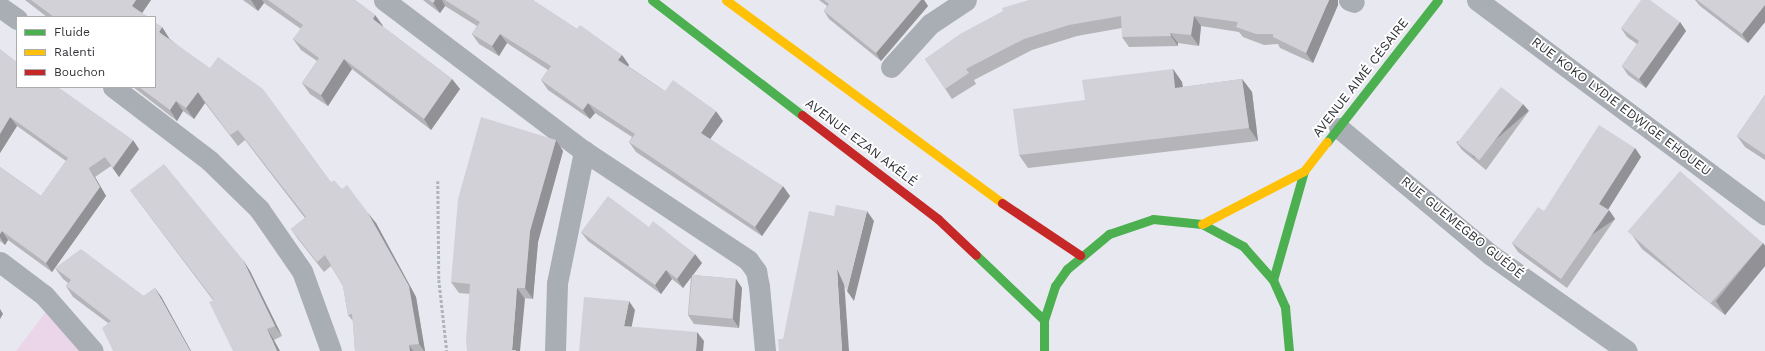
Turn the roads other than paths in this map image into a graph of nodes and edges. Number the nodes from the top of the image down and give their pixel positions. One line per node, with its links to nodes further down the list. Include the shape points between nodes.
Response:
1 (384, 0): 12 (street)
2 (652, 0): 19 (street, AVENUE EZAN AKÉLÉ, via 938,219)
3 (726, 0): 16 (street, via 965,179)
4 (966, 0): 9 (street, via 930,24)
5 (1438, 0): 11 (street, AVENUE AIMÉ CÉSAIRE)
6 (1477, 0): 14 (street, RUE KOKO LYDIE EDWIGE EHOUEU)
7 (0, 7): 8 (street)
8 (16, 18)
9 (891, 66)
10 (115, 88): 21 (street, via 210,161 259,209 302,271)
11 (1339, 128): 13 (street, AVENUE AIMÉ CÉSAIRE); 26 (street, RUE GUEMEGBO GUÉDÉ, via 1491,255)
12 (584, 151): 22 (street, via 557,283); 23 (street, via 748,260 756,271 759,286)
13 (1304, 171): 15 (street, AVENUE AIMÉ CÉSAIRE); 18 (street, AVENUE AIMÉ CÉSAIRE)
14 (1765, 215)
15 (1202, 224): 16 (street, via 1153,219 1109,234); 18 (street, via 1243,246)
16 (1080, 255): 19 (street, via 1055,286)
17 (0, 262): 20 (street, via 44,295)
18 (1273, 280): 25 (street, via 1284,307)
19 (1044, 320): 24 (street)
20 (93, 351)
21 (331, 351)
22 (555, 351)
23 (765, 351)
24 (1044, 351)
25 (1289, 351)
26 (1627, 351)

